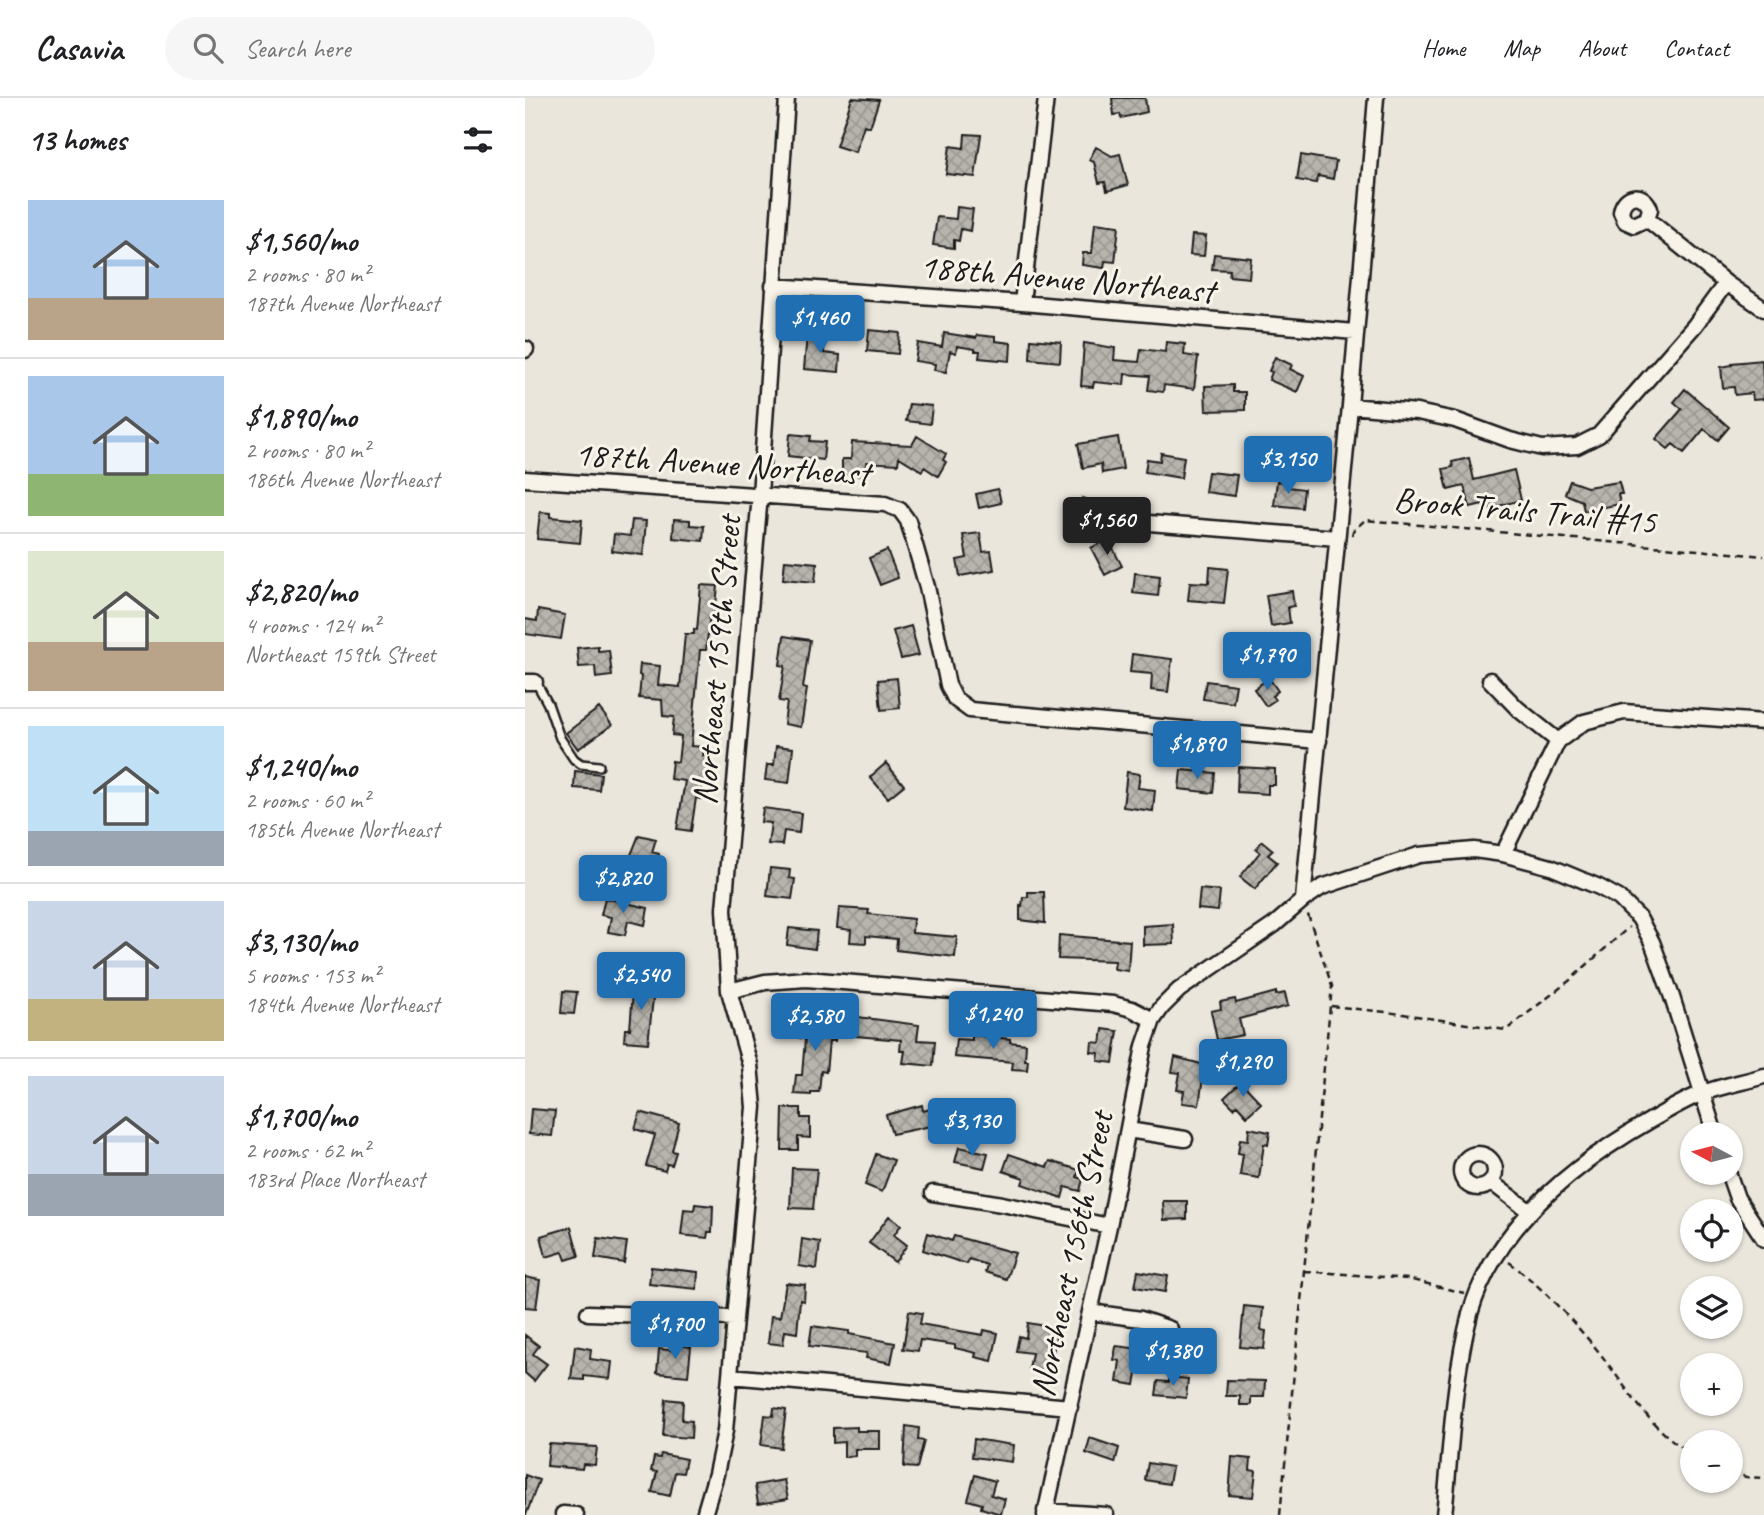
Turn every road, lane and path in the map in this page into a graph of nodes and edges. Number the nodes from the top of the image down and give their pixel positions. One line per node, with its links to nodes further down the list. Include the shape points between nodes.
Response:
1 (787, 98): 6 (street, Northeast 159th Street)
2 (1046, 98): 7 (street)
3 (1376, 98): 9 (street)
4 (1647, 219): 5 (street)
5 (1726, 283): 8 (street); 10 (street, via 1599,435 1577,446 1542,448 1455,420)
6 (773, 286): 7 (street, 188th Avenue Northeast); 12 (street, Northeast 159th Street)
7 (1022, 303): 9 (street, 188th Avenue Northeast)
8 (1764, 309)
9 (1355, 332): 10 (street)
10 (1350, 406): 14 (street)
11 (525, 479): 12 (street, 187th Avenue Northeast)
12 (760, 495): 19 (street, 187th Avenue Northeast, via 885,503 900,510 908,521 926,587 947,685 955,699 970,710); 25 (street, Northeast 159th Street, via 724,909)
13 (1149, 523): 14 (street)
14 (1344, 539): 15 (path, Brook Trails Trail #15, via 1365,520); 19 (street)
15 (1764, 556)
16 (1490, 680): 20 (street)
17 (530, 682): 21 (lane, via 548,704 560,738 574,759)
18 (1764, 722): 20 (street, via 1624,712 1584,722)
19 (1319, 741): 23 (street)
20 (1558, 741): 22 (street)
21 (599, 765)
22 (1503, 854): 23 (street, Northeast 156th Street, via 1474,850 1419,855 1322,887); 24 (street, Northeast 156th Street, via 1599,887 1619,898)
23 (1303, 900): 26 (path, via 1332,986); 27 (street, Northeast 156th Street, via 1179,990)
24 (1639, 918): 26 (path, via 1506,1030); 29 (street, via 1672,997)
25 (729, 991): 27 (street, via 806,979 1113,1004); 44 (street, Northeast 159th Street, via 750,1065 754,1108)
26 (1330, 1006): 40 (path)
27 (1153, 1020): 31 (street, Northeast 156th Street)
28 (1764, 1076): 29 (street)
29 (1701, 1094): 30 (street); 36 (street, via 1625,1135)
30 (1711, 1122)
31 (1128, 1130): 32 (street); 37 (street, Northeast 156th Street)
32 (1185, 1139)
33 (1491, 1182): 36 (street)
34 (1732, 1185): 38 (street)
35 (933, 1193): 37 (street)
36 (1529, 1211): 39 (street)
37 (1109, 1226): 42 (street, Northeast 156th Street)
38 (1764, 1239)
39 (1498, 1254): 41 (street); 48 (path, via 1532,1279 1642,1409)
40 (1304, 1271): 41 (path, via 1408,1279); 54 (path)
41 (1477, 1297): 55 (street, via 1459,1367)
42 (1090, 1312): 45 (street); 47 (street, Northeast 156th Street)
43 (588, 1313): 44 (street)
44 (734, 1318): 46 (street, Northeast 159th Street)
45 (1170, 1329)
46 (730, 1376): 47 (street); 52 (street, Northeast 159th Street, via 721,1453)
47 (1070, 1407): 51 (street, Northeast 156th Street)
48 (1680, 1446)
49 (1743, 1476): 50 (path)
50 (1764, 1478)
51 (1045, 1513): 53 (street)
52 (704, 1515)
53 (1106, 1515)
54 (1280, 1515)
55 (1444, 1515)

